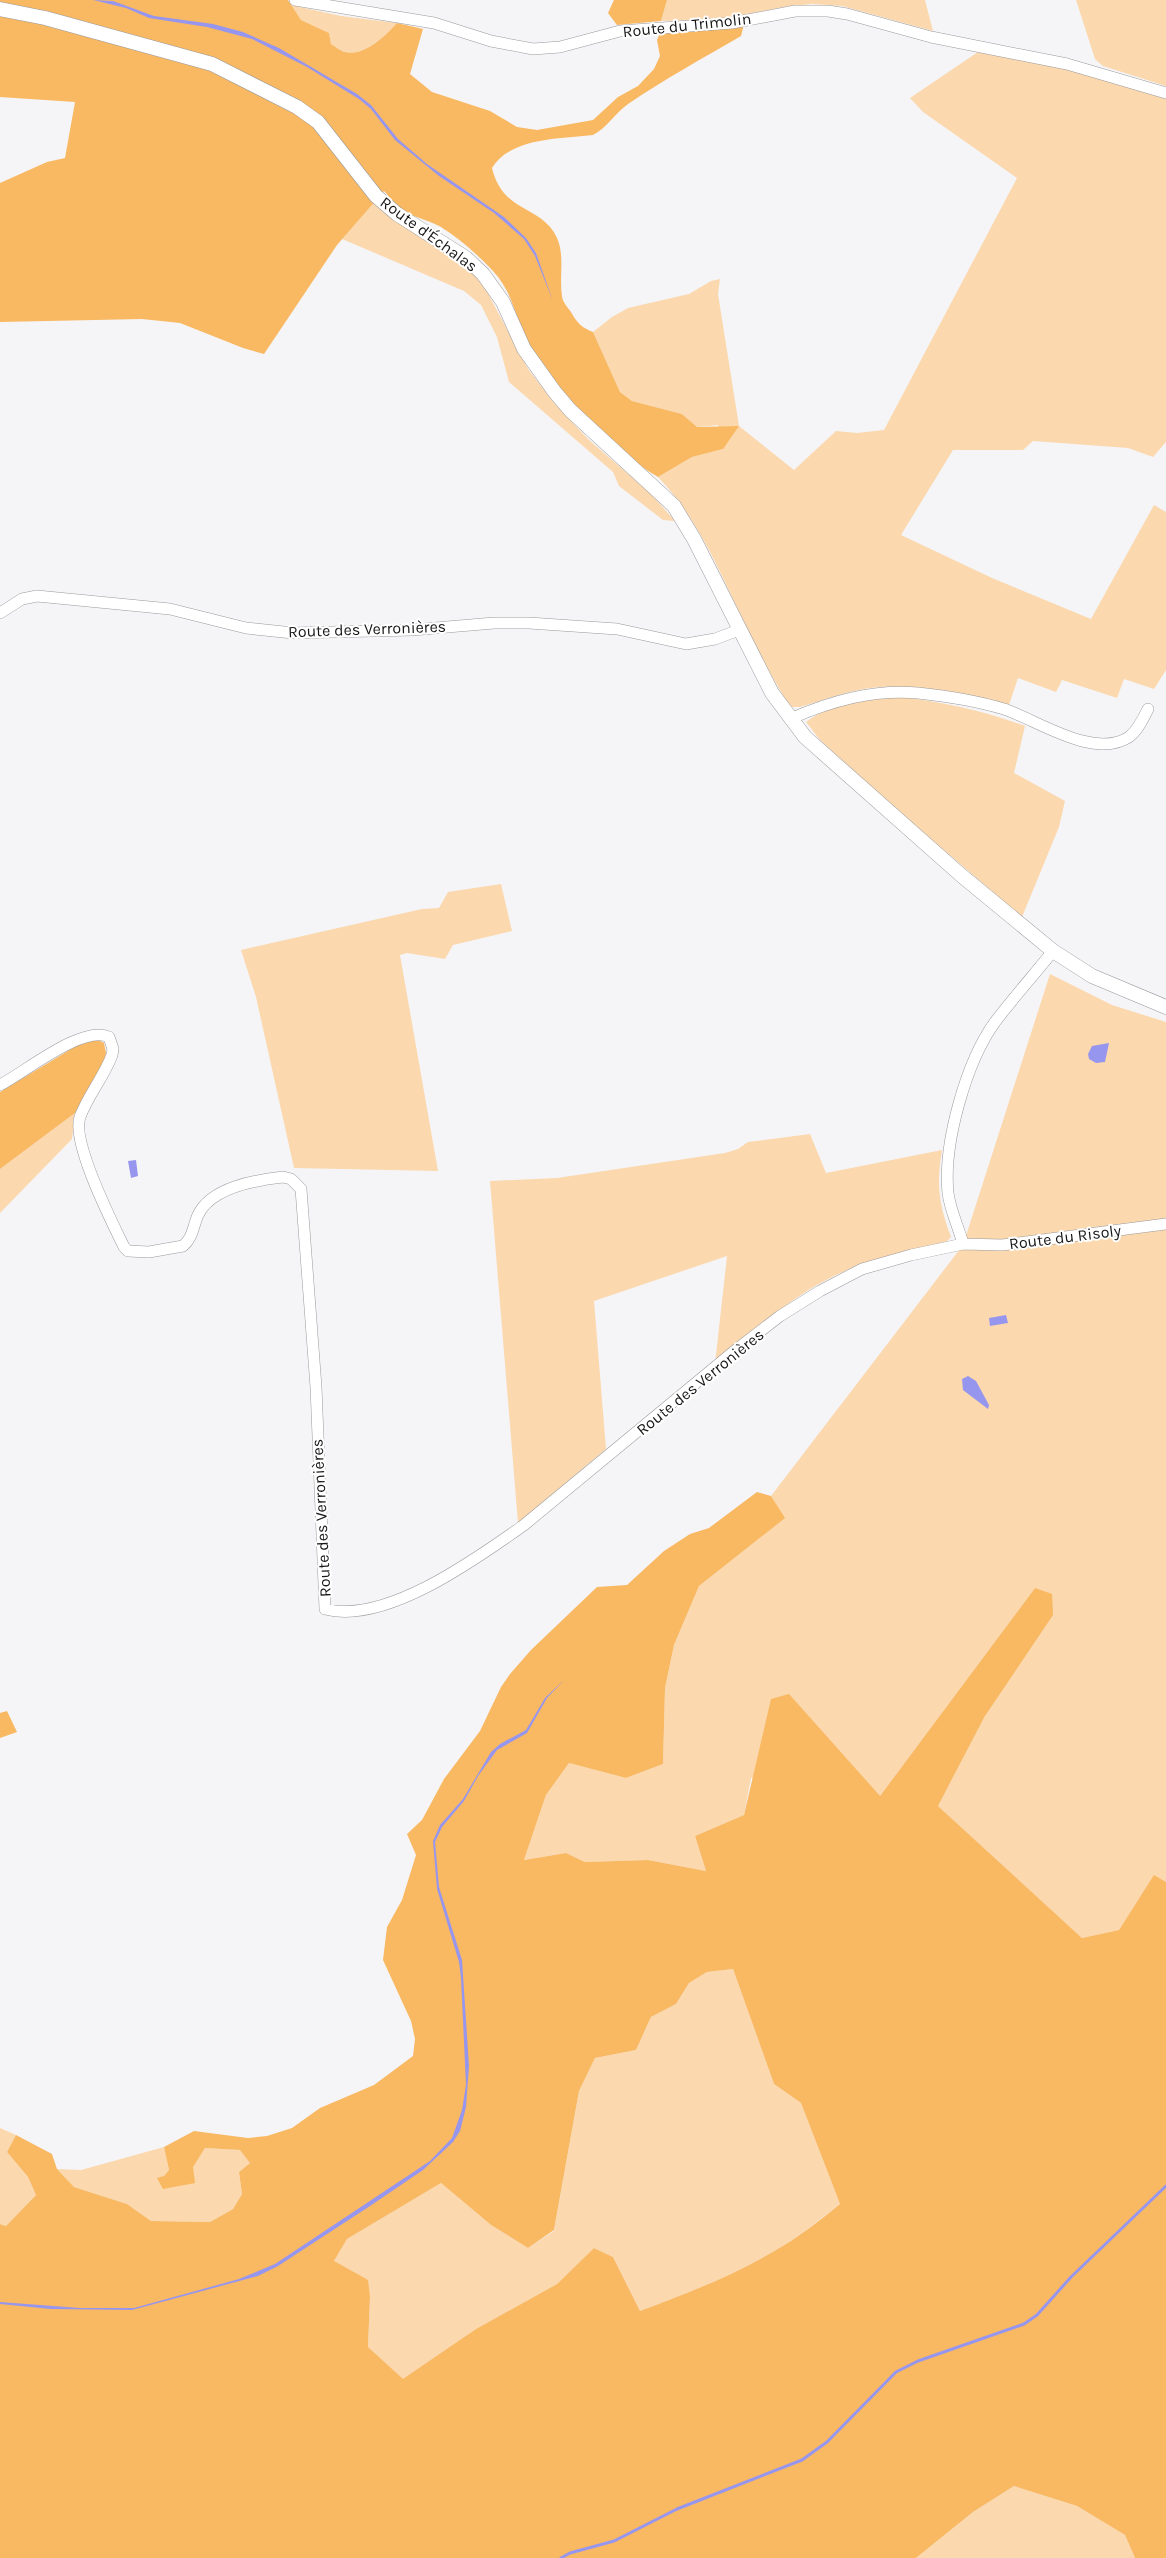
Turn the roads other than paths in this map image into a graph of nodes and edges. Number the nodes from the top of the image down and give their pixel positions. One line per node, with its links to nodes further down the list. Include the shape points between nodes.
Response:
1 (295, 0): 3 (street, Route du Trimolin, via 434,22 491,41 533,49 560,47 630,30 732,23 795,11 828,11 931,37 1067,64)
2 (0, 9): 5 (street, Route d'Échalas, via 45,18 212,64 311,117 328,132 376,196 396,214 466,258 483,274 503,302 524,349 570,410 665,495 694,539)
3 (1166, 93)
4 (0, 613): 5 (street, Route des Verronières, via 22,599 37,596 170,609 246,628 293,633 529,623 617,629 686,644 708,641)
5 (739, 630): 7 (street, Route d'Échalas, via 772,694)
6 (1148, 709): 7 (street, via 1129,736 1114,742 1082,742 1003,709 917,693 859,695)
7 (790, 719): 8 (street, Route d'Échalas, via 838,768)
8 (1053, 951): 9 (street, Route d'Échalas, via 1092,976); 12 (street, via 995,1022 974,1056 961,1094 949,1159 948,1193)
9 (1166, 1007)
10 (0, 1085): 12 (street, Route des Verronières, via 78,1039 98,1034 109,1037 112,1055 80,1117 79,1135 100,1193 128,1251 149,1252 183,1246 190,1237 198,1214 224,1191 283,1177 291,1179 301,1189 316,1387 325,1609 335,1611 367,1609 406,1596 440,1580 504,1539 737,1349 820,1291 862,1269)
11 (1166, 1224): 12 (street, Route du Risoly, via 1002,1245)
12 (963, 1244)

